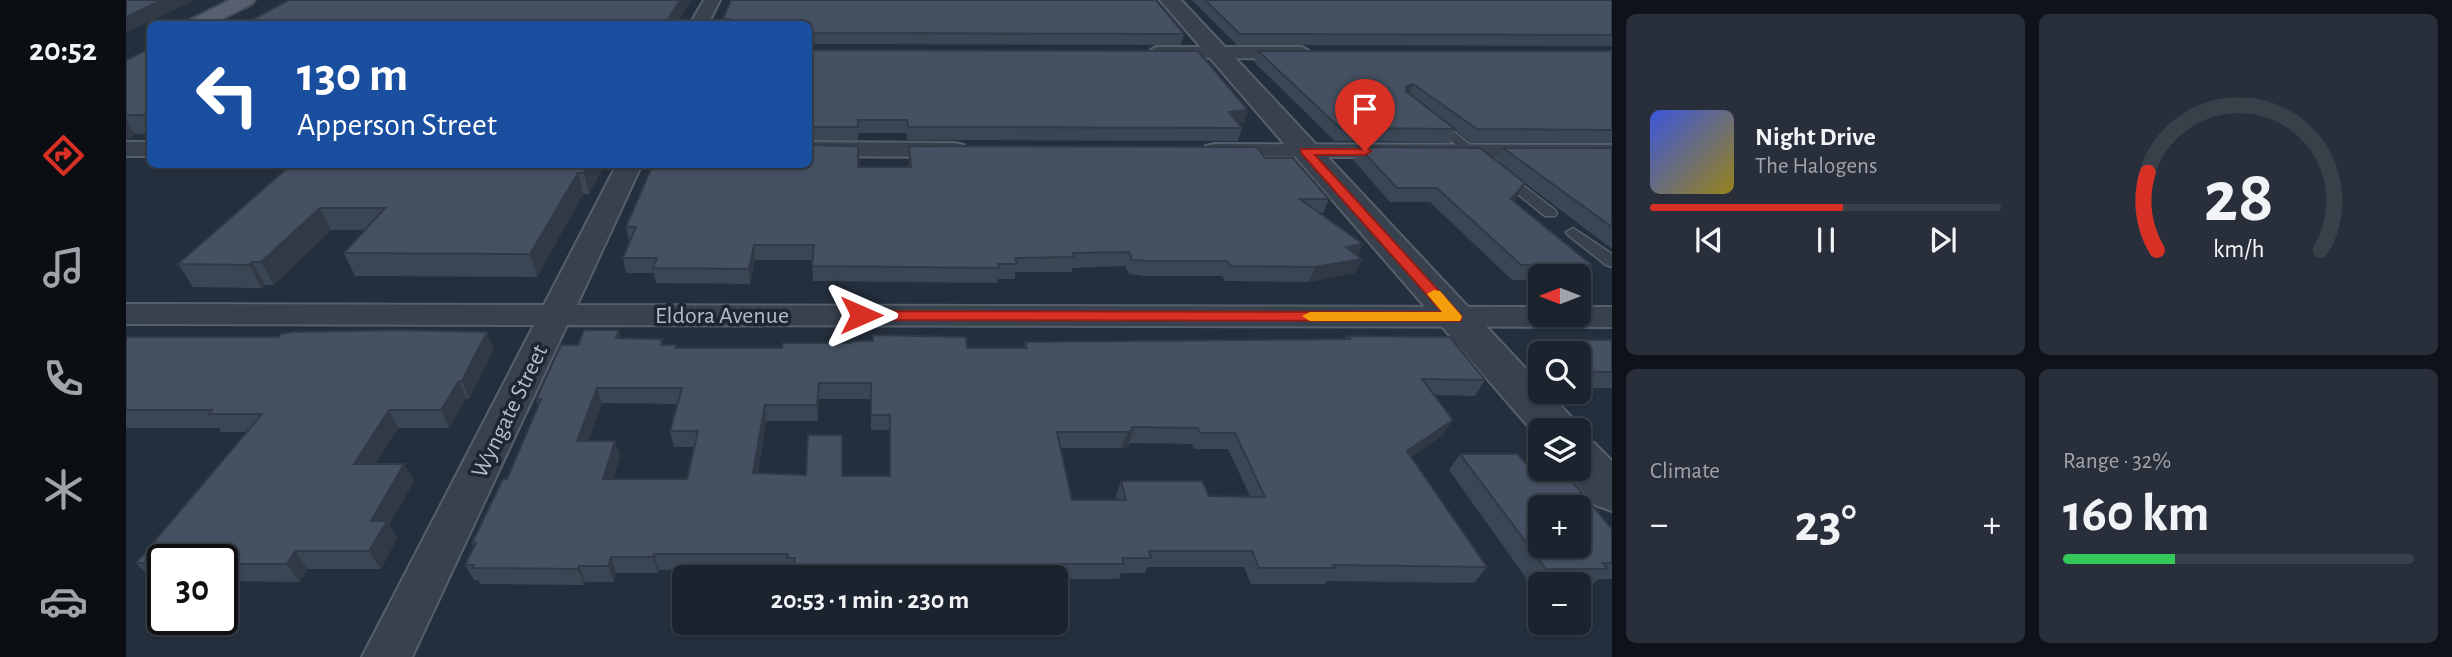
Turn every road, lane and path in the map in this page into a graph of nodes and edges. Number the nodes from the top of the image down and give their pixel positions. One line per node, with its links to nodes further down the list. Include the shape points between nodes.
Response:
1 (245, 0): 4 (main road)
2 (712, 0): 5 (street)
3 (1170, 0): 7 (street)
4 (203, 21)
5 (701, 21)
6 (1137, 53): 7 (street)
7 (1218, 53): 8 (street); 15 (street)
8 (1324, 53)
9 (1419, 109): 16 (lane)
10 (126, 149): 11 (street)
11 (147, 149)
12 (812, 149): 13 (street)
13 (972, 150)
14 (1191, 151): 15 (street)
15 (1305, 151): 16 (street); 24 (street)
16 (1473, 151): 17 (street); 19 (lane)
17 (1612, 152)
18 (629, 168): 23 (street, Wyngate Street)
19 (1550, 213)
20 (1573, 232): 21 (lane)
21 (1612, 262)
22 (126, 314): 23 (street, Eldora Avenue)
23 (557, 315): 24 (street, Eldora Avenue); 29 (street, Wyngate Street)
24 (1455, 317): 25 (street, Eldora Avenue); 26 (street)
25 (1612, 317)
26 (1546, 418)
27 (1591, 469): 28 (street)
28 (1612, 492)
29 (387, 657)

